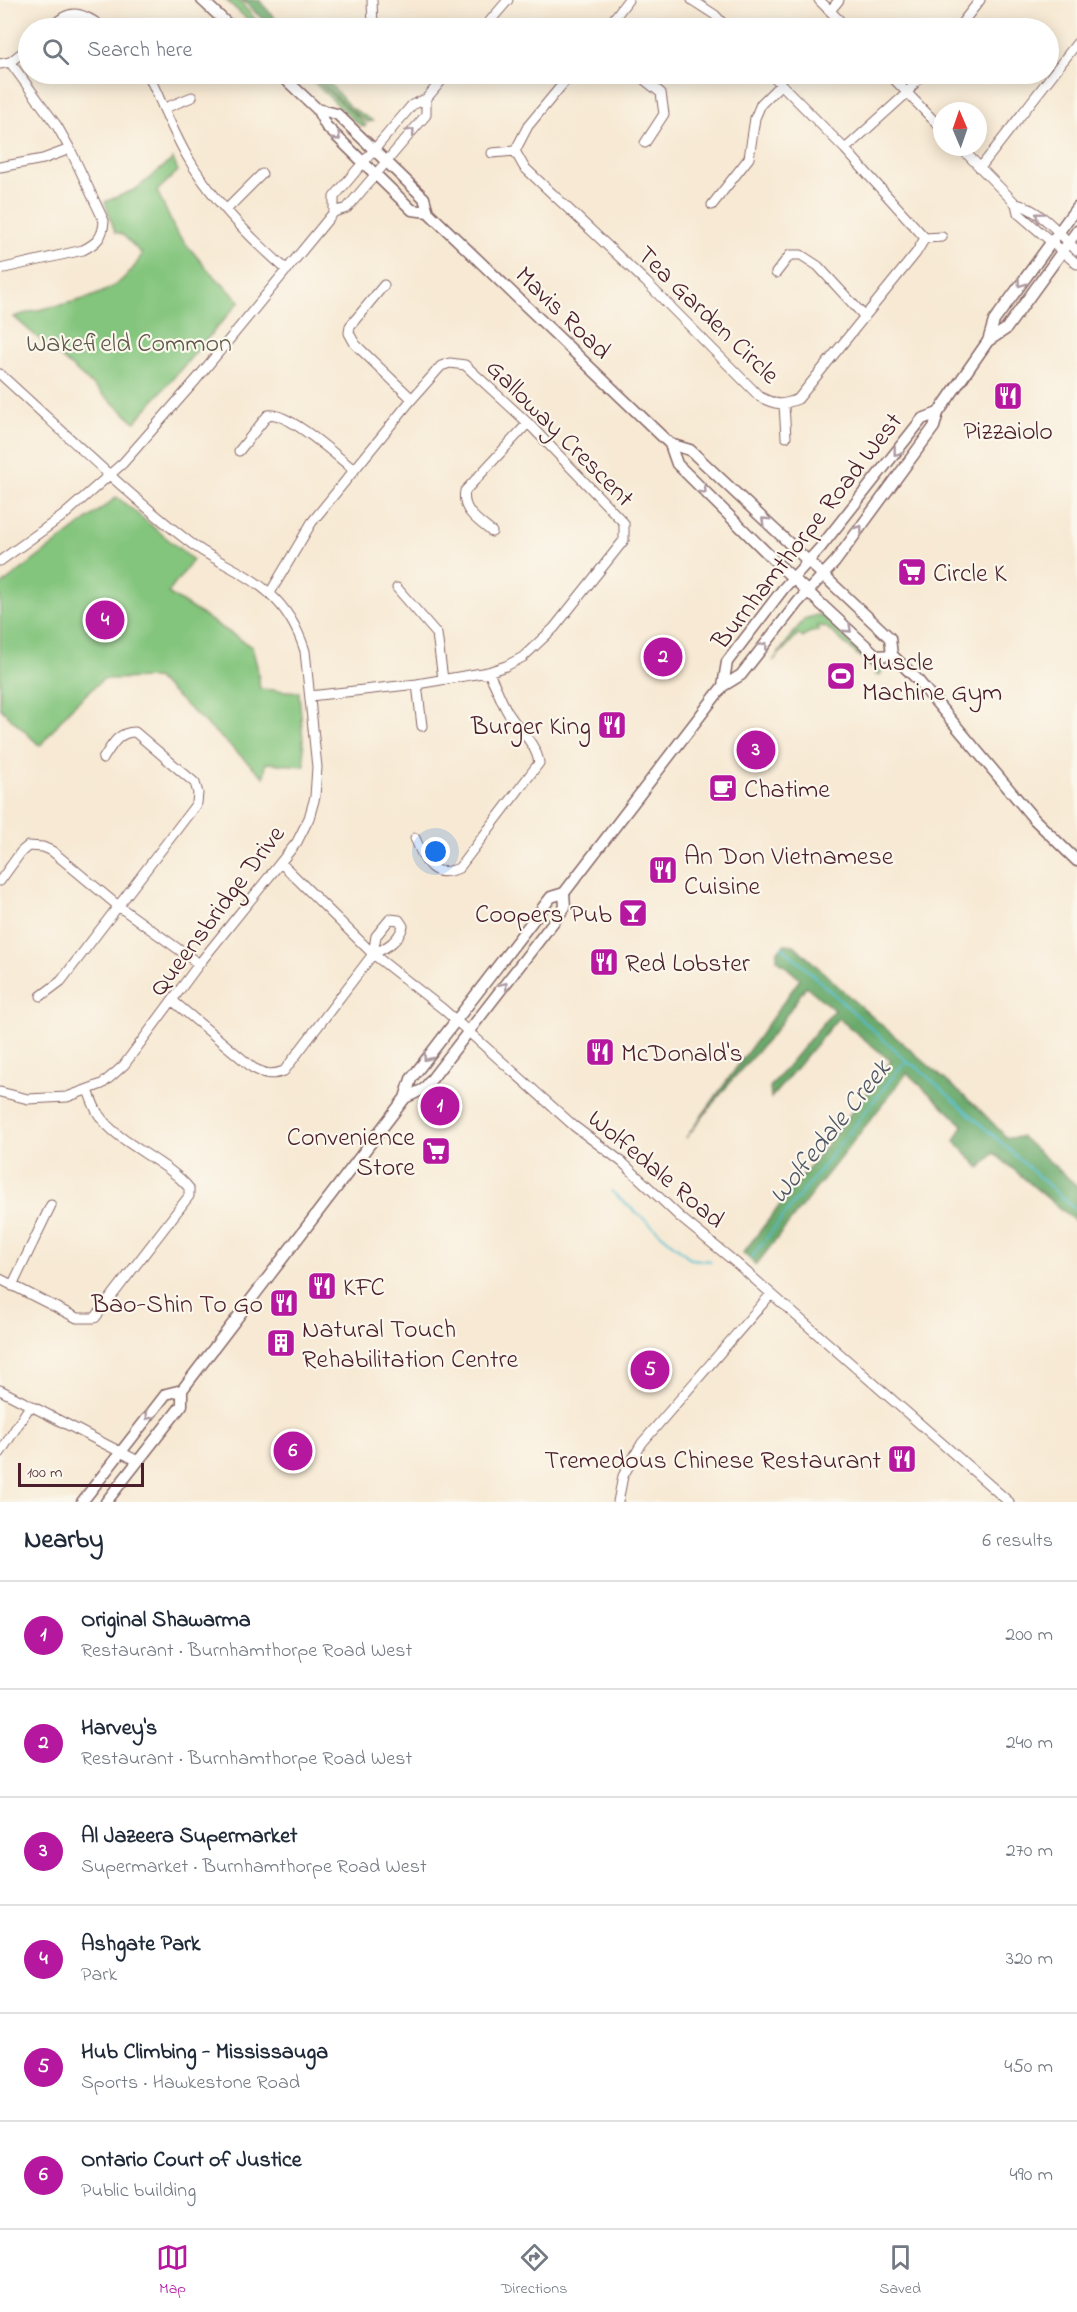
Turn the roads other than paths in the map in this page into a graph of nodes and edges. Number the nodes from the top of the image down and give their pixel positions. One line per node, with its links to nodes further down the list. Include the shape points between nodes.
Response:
1 (202, 0): 12 (main road)
2 (372, 0): 13 (street)
3 (508, 0): 14 (street)
4 (628, 0): 15 (street)
5 (692, 0): 16 (street)
6 (819, 0): 9 (street)
7 (839, 0): 9 (street)
8 (980, 0): 18 (street)
9 (830, 11): 17 (street)
10 (63, 18): 11 (street, via 80,14)
11 (87, 18)
12 (221, 18)
13 (373, 18)
14 (493, 18)
15 (614, 18)
16 (718, 18)
17 (837, 18)
18 (966, 18)
19 (1077, 44): 22 (street)
20 (18, 55): 21 (street)
21 (5, 63): 23 (street)
22 (1059, 67)
23 (18, 78)
24 (24, 84): 42 (street, via 48,111)
25 (153, 84): 37 (street)
26 (291, 84): 38 (main road, Mavis Road)
27 (439, 84): 36 (street)
28 (563, 84): 44 (street, via 528,126)
29 (650, 84): 40 (street, via 661,93 664,114)
30 (781, 84): 41 (street); 53 (street, via 761,104 749,158)
31 (898, 84): 34 (street)
32 (914, 84): 34 (street)
33 (1046, 84): 50 (street)
34 (907, 93): 39 (street); 41 (street)
35 (192, 97): 37 (street)
36 (426, 99): 43 (street, via 412,105); 48 (street, one-way to 36, via 426,115)
37 (165, 108): 55 (street, via 187,156)
38 (317, 109): 43 (main road, Mavis Road, via 337,114); 47 (main road, Mavis Road, one-way to 47, via 326,126)
39 (933, 120)
40 (645, 143)
41 (845, 148): 61 (street)
42 (70, 149): 49 (street); 64 (street, via 104,221 103,233 96,244 83,250)
43 (374, 149): 47 (street); 48 (main road, Mavis Road)
44 (515, 151): 45 (street); 72 (street, Tea Garden Circle, via 524,167 760,397)
45 (492, 153)
46 (969, 156): 50 (street)
47 (363, 162): 52 (main road, Mavis Road); 56 (street, via 334,197)
48 (386, 162): 52 (street); 57 (main road, Mavis Road, via 424,198)
49 (0, 167)
50 (980, 168): 60 (street, via 1016,204 1018,213)
51 (262, 174): 55 (street)
52 (375, 174): 56 (street, via 347,208); 57 (main road, Mavis Road, via 412,210)
53 (712, 205)
54 (1077, 207): 60 (main road, Burnhamthorpe Road West)
55 (226, 210): 65 (street)
56 (334, 212): 65 (street)
57 (428, 212): 76 (main road, Mavis Road)
58 (1077, 231): 62 (main road, Burnhamthorpe Road West)
59 (942, 237): 61 (street)
60 (1055, 237): 62 (street); 69 (main road, Burnhamthorpe Road West, one-way to 69, via 994,321)
61 (925, 238): 68 (street, Tea Garden Circle)
62 (1069, 248): 63 (street); 69 (main road, Burnhamthorpe Road West, via 1006,329)
63 (1077, 264)
64 (0, 269)
65 (286, 270): 79 (street, via 154,429)
66 (776, 273): 68 (street, via 790,255 801,255 818,266)
67 (384, 285): 71 (street, via 350,326 349,333)
68 (865, 317): 72 (street, Tea Garden Circle, via 798,399)
69 (988, 341): 73 (main road, Burnhamthorpe Road West)
70 (0, 374): 79 (street, Queensbridge Drive)
71 (412, 399): 74 (street, Galloway Crescent, via 441,366 465,365); 78 (street, Galloway Crescent)
72 (784, 405): 75 (street)
73 (938, 413): 82 (main road, Burnhamthorpe Road West, one-way to 82, via 922,419); 83 (main road, Burnhamthorpe Road West, one-way to 73, via 934,427)
74 (528, 423): 80 (street, via 465,490 468,510); 89 (street, Galloway Crescent, via 624,523 624,540 554,628 523,657)
75 (786, 436)
76 (670, 444): 82 (main road, Mavis Road, one-way to 76, via 690,450); 84 (main road, Mavis Road, one-way to 84, via 676,464)
77 (239, 451): 78 (street, via 272,414 288,418)
78 (354, 470): 87 (street, Galloway Crescent, via 312,522)
79 (110, 475): 81 (street); 87 (street, Queensbridge Drive, via 191,543)
80 (492, 532)
81 (0, 561)
82 (808, 561): 83 (main road, Mavis Road); 84 (main road, Burnhamthorpe Road West)
83 (823, 574): 86 (main road, Burnhamthorpe Road West); 88 (main road, Mavis Road, via 891,638)
84 (793, 579): 86 (main road, Mavis Road); 92 (main road, Burnhamthorpe Road West, via 727,662)
85 (397, 588): 90 (street, via 437,634)
86 (807, 592): 88 (main road, Mavis Road, one-way to 88, via 877,656); 92 (main road, Burnhamthorpe Road West, one-way to 86, via 741,675)
87 (270, 593): 93 (street, Queensbridge Drive, via 299,633)
88 (892, 655): 97 (main road, Mavis Road, via 1034,819)
89 (488, 672): 90 (street, Galloway Crescent); 96 (street, via 507,711 534,746 539,763 459,868 442,873 433,869)
90 (443, 679): 91 (street, Galloway Crescent)
91 (417, 684): 93 (street, Galloway Crescent); 94 (street)
92 (723, 686): 100 (main road, Burnhamthorpe Road West)
93 (310, 696): 98 (street, Queensbridge Drive, via 317,767 315,797 303,830)
94 (422, 726)
95 (103, 759): 101 (street, via 119,736 135,732 195,783 198,793 197,803)
96 (415, 838)
97 (1077, 861)
98 (281, 863): 102 (street, Wolfedale Road); 103 (street, Queensbridge Drive)
99 (0, 881): 101 (street, via 28,846 43,847)
100 (564, 893): 106 (main road, Burnhamthorpe Road West, via 552,897); 107 (main road, Burnhamthorpe Road West, one-way to 100, via 565,907)
101 (117, 905): 103 (street); 104 (street, via 61,981)
102 (373, 954): 105 (street, via 284,1071 274,1075 253,1068); 106 (street, Wolfedale Road)
103 (199, 964): 105 (street, Queensbridge Drive)
104 (41, 996)
105 (173, 1001): 108 (street, Queensbridge Drive, via 124,1065 102,1084)
106 (456, 1021): 107 (street, Wolfedale Road); 110 (main road, Burnhamthorpe Road West, one-way to 110, via 411,1079)
107 (468, 1032): 110 (main road, Burnhamthorpe Road West, via 424,1089); 114 (street, Wolfedale Road)
108 (88, 1089): 109 (street, Queensbridge Drive, via 46,1099); 113 (street, via 105,1122 181,1178 189,1188 189,1196 95,1318 77,1318)
109 (0, 1092)
110 (405, 1098): 116 (main road, Burnhamthorpe Road West)
111 (51, 1205): 113 (street)
112 (0, 1279): 113 (street)
113 (12, 1286)
114 (771, 1294): 123 (street, via 642,1443 623,1476); 124 (street, Wolfedale Road)
115 (0, 1390): 117 (street)
116 (182, 1390): 118 (main road, Burnhamthorpe Road West, one-way to 118, via 166,1394); 120 (main road, Burnhamthorpe Road West, via 182,1405)
117 (30, 1406): 118 (street); 119 (street)
118 (121, 1452): 120 (street); 121 (main road, Burnhamthorpe Road West)
119 (0, 1453)
120 (138, 1461): 122 (main road, Burnhamthorpe Road West)
121 (82, 1502)
122 (106, 1502)
123 (618, 1502)
124 (1009, 1502)

